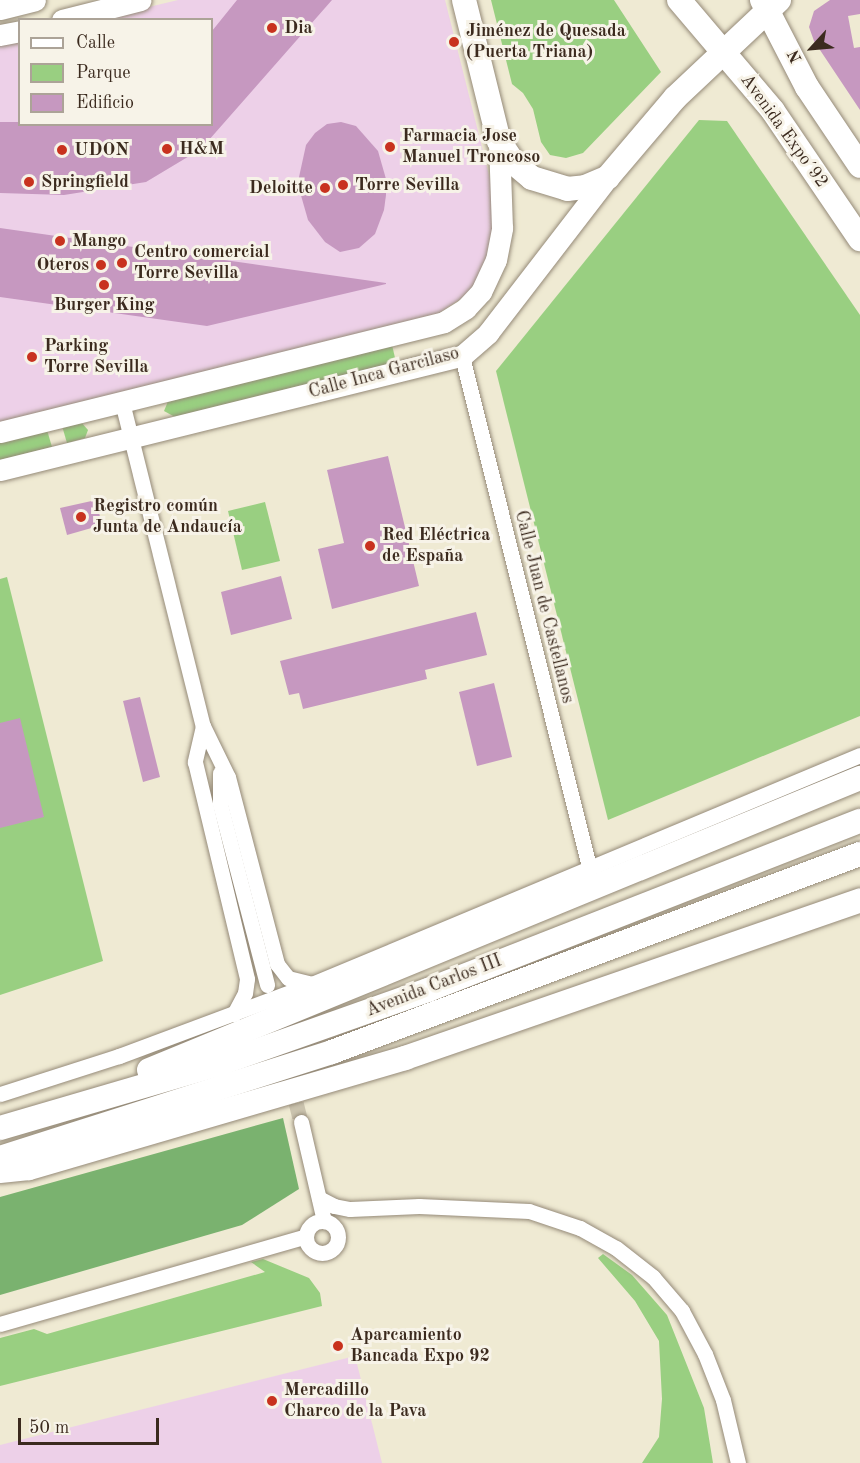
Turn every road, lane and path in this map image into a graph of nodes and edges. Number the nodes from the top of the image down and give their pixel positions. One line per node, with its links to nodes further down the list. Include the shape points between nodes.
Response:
1 (35, 0): 6 (street)
2 (141, 0): 7 (street)
3 (464, 0): 11 (main road)
4 (679, 0): 10 (main road, Avenida Expo´92)
5 (769, 4): 10 (main road, Calle Inca Garcilaso); 12 (main road, via 807,87)
6 (0, 9)
7 (70, 18)
8 (18, 31): 9 (street)
9 (0, 35)
10 (723, 52): 13 (main road, Calle Inca Garcilaso, via 668,107); 14 (main road, Avenida Expo´92, via 773,111)
11 (499, 141): 13 (main road, via 514,163 547,184 567,189 585,187); 16 (street, Calle Inca Garcilaso, via 502,228 496,260 481,292 466,308 444,322)
12 (860, 166)
13 (608, 177): 15 (street, Calle Inca Garcilaso, via 488,333)
14 (860, 239)
15 (462, 356): 18 (street, Calle Inca Garcilaso); 26 (street, Calle Juan de Castellanos)
16 (122, 402): 17 (street, Calle Inca Garcilaso); 18 (street)
17 (0, 432)
18 (130, 437): 19 (street, Calle Inca Garcilaso); 20 (street)
19 (0, 470)
20 (203, 726): 21 (street); 30 (street, via 195,762 247,978 245,993)
21 (216, 756): 28 (street, via 228,777 277,964 288,978); 29 (street, via 222,780 220,804)
22 (860, 756): 26 (street)
23 (860, 778): 33 (main road)
24 (860, 821): 33 (main road, Avenida Carlos III, via 428,990 222,1063)
25 (860, 854): 34 (main road, Avenida Carlos III, via 332,1052)
26 (589, 867): 28 (street)
27 (860, 900): 35 (main road, via 405,1058 40,1165)
28 (312, 984): 30 (street)
29 (267, 985)
30 (234, 1014): 31 (street)
31 (0, 1094)
32 (301, 1122): 36 (street)
33 (11, 1125)
34 (0, 1158)
35 (0, 1171)
36 (319, 1198): 37 (street); 38 (street)
37 (350, 1209): 38 (street); 41 (street, via 419,1206 529,1211 580,1228 616,1248 653,1277 682,1311 723,1400)
38 (328, 1222): 39 (street, via 313,1224); 39 (street, via 338,1236 331,1251 316,1251)
39 (306, 1236): 40 (street)
40 (0, 1324)
41 (738, 1463)

